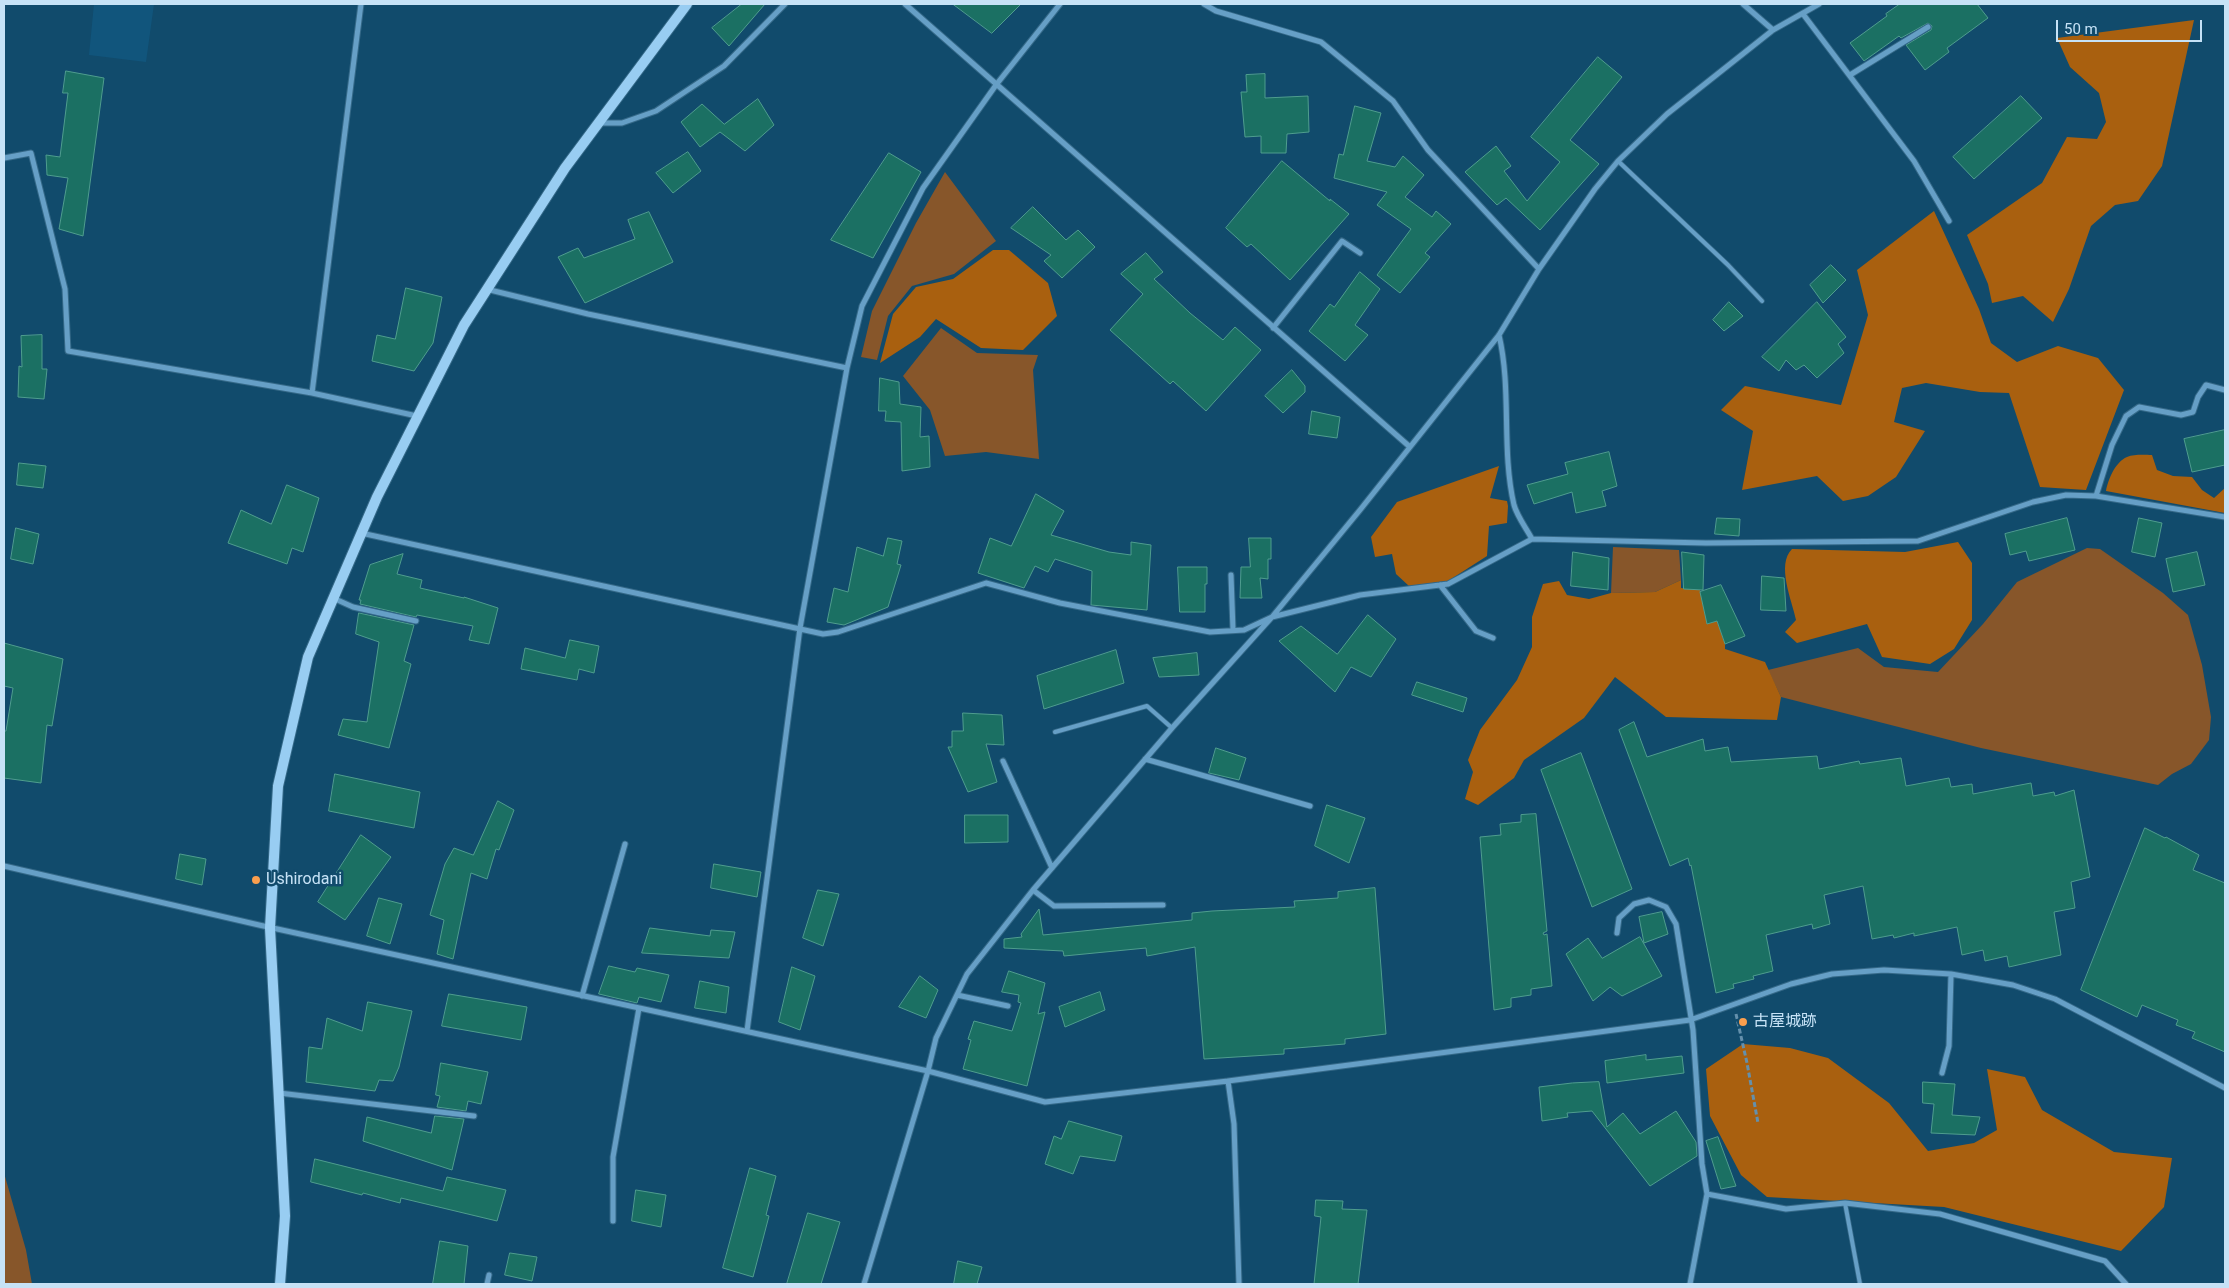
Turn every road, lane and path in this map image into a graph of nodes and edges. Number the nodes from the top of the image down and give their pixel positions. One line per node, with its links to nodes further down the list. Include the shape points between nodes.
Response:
1 (361, 4): 26 (street)
2 (687, 4): 14 (street)
3 (784, 4): 14 (street, via 724,66 656,111 622,123)
4 (905, 4): 13 (street)
5 (1060, 4): 13 (street)
6 (1204, 4): 19 (street, via 1216,11 1321,42 1393,101 1428,150)
7 (1743, 4): 11 (street)
8 (1819, 4): 9 (street)
9 (1804, 14): 11 (street); 12 (street)
10 (1928, 27): 12 (street)
11 (1773, 30): 16 (street, via 1667,114)
12 (1850, 75): 17 (street, via 1914,161)
13 (996, 85): 22 (street); 24 (street, via 923,188 862,306)
14 (599, 123): 20 (street, via 565,168)
15 (4, 158): 26 (street, via 31,153 65,289 68,351)
16 (1618, 161): 19 (street); 21 (lane)
17 (1949, 221)
18 (1360, 253): 22 (street, via 1342,241)
19 (1539, 269): 23 (street)
20 (486, 289): 24 (street, via 588,314); 27 (street)
21 (1762, 301)
22 (1273, 328): 28 (street)
23 (1499, 336): 28 (street); 32 (street, via 1506,383 1506,457 1515,507)
24 (847, 368): 38 (street)
25 (2225, 390): 29 (street, via 2206,385 2193,412 2187,414 2138,407 2126,416 2112,445)
26 (312, 393): 27 (street)
27 (417, 416): 31 (street)
28 (1410, 447): 36 (street)
29 (2096, 496): 30 (street); 32 (street, via 2066,495 2033,502 1918,541 1706,543)
30 (2225, 517)
31 (361, 532): 35 (street); 38 (street)
32 (1532, 539): 34 (street, via 1448,584)
33 (1231, 575): 39 (street)
34 (1440, 585): 36 (street, via 1360,595); 40 (street, via 1476,631)
35 (333, 598): 37 (street, via 353,607); 51 (street, via 308,657 278,786)
36 (1272, 617): 39 (street, via 1244,630); 41 (street)
37 (416, 621)
38 (800, 628): 39 (street, via 822,634 838,632 986,583 1060,603 1210,632); 60 (street)
39 (1233, 630)
40 (1493, 638)
41 (1172, 728): 42 (lane, via 1147,706); 43 (street)
42 (1055, 732)
43 (1145, 760): 45 (street); 48 (street)
44 (1003, 761): 48 (street)
45 (1310, 806)
46 (625, 844): 55 (street)
47 (4, 866): 51 (street)
48 (1052, 868): 49 (street)
49 (1033, 890): 50 (street, via 1054,906); 54 (street, via 967,974)
50 (1163, 905)
51 (270, 928): 55 (street); 65 (street)
52 (1617, 933): 59 (street, via 1619,918 1634,904 1649,900 1666,907 1676,924)
53 (1951, 974): 56 (street, via 1884,970 1832,974); 62 (street, via 1949,1046); 64 (street, via 2013,985 2055,999)
54 (957, 994): 57 (street); 61 (street, via 936,1038)
55 (582, 996): 58 (street)
56 (1733, 1004): 59 (street); 67 (path)
57 (1008, 1006)
58 (639, 1008): 60 (street); 70 (street, via 613,1157)
59 (1690, 1020): 63 (street); 68 (street)
60 (747, 1031): 61 (street)
61 (928, 1071): 63 (street, via 1044,1102); 74 (street)
62 (1942, 1073)
63 (1228, 1082): 75 (street, via 1234,1124)
64 (2225, 1088)
65 (278, 1093): 66 (street); 72 (street, via 285,1216)
66 (474, 1116)
67 (1758, 1124)
68 (1707, 1194): 69 (street, via 1786,1209); 76 (street)
69 (1845, 1203): 77 (lane); 78 (street, via 1940,1214 2105,1261)
70 (613, 1221)
71 (489, 1275): 73 (street)
72 (280, 1284)
73 (487, 1284)
74 (864, 1284)
75 (1239, 1284)
76 (1690, 1284)
77 (1860, 1284)
78 (2126, 1284)

